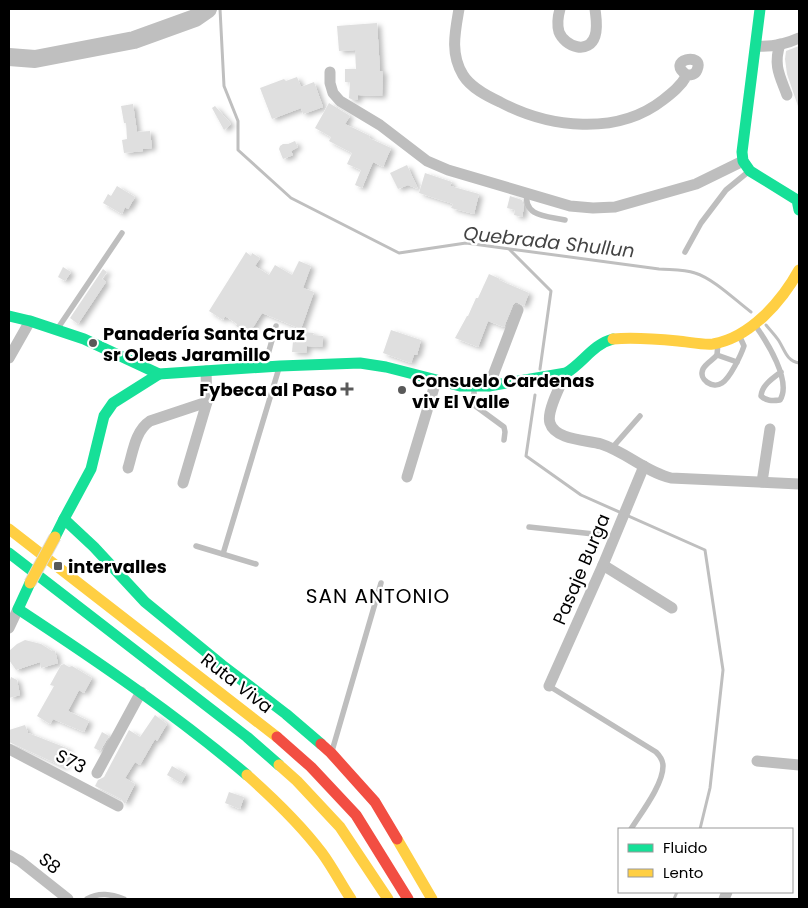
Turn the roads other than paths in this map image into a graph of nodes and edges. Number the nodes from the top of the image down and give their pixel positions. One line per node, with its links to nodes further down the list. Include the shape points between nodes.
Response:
1 (459, 9): 9 (street, via 454,51 464,77 476,88 516,111 585,125 611,122 654,106)
2 (560, 9): 3 (street, via 560,32 580,48 595,38)
3 (595, 9)
4 (760, 9): 6 (main road)
5 (799, 38): 7 (street)
6 (757, 41): 7 (street, via 769,39); 11 (main road)
7 (778, 44): 10 (street, via 776,67)
8 (330, 72): 13 (street, via 333,93 340,101 380,125 427,161)
9 (687, 76)
10 (787, 95)
11 (743, 161): 12 (main road); 13 (street, via 696,184 615,207 570,206)
12 (750, 171): 14 (main road); 17 (lane, via 726,190 701,223)
13 (526, 193): 15 (lane, via 525,203 533,212)
14 (799, 203)
15 (565, 220)
16 (122, 233): 24 (lane)
17 (685, 252)
18 (799, 270): 22 (main road, via 780,297)
19 (518, 310): 38 (street)
20 (9, 316): 21 (main road)
21 (30, 321): 24 (main road); 28 (street)
22 (754, 323): 25 (main road); 33 (lane)
23 (276, 326): 31 (lane)
24 (56, 330): 35 (main road, via 84,339)
25 (739, 334): 26 (main road); 29 (lane, via 744,346)
26 (718, 343): 27 (lane); 34 (main road, via 607,340 596,345)
27 (717, 355): 29 (lane); 29 (lane, via 702,373 707,383 723,383)
28 (9, 358)
29 (737, 362)
30 (280, 366): 31 (main road); 36 (main road, via 360,363); 56 (lane)
31 (264, 367): 32 (main road)
32 (206, 371): 35 (main road); 39 (street)
33 (781, 372): 33 (lane, via 783,395 780,400 765,399 761,392)
34 (566, 373): 38 (main road); 43 (street, via 550,412 552,427 571,438)
35 (159, 374): 50 (main road, via 113,403 104,416 91,469)
36 (436, 381): 37 (main road); 46 (street)
37 (474, 386): 38 (main road); 42 (lane, via 474,405 504,427)
38 (489, 386)
39 (207, 402): 45 (street, via 143,426); 48 (street)
40 (640, 416): 43 (lane)
41 (770, 429): 47 (street)
42 (504, 440)
43 (612, 448): 44 (street)
44 (644, 466): 47 (street, via 671,478); 53 (street, Pasaje Burga)
45 (128, 468)
46 (407, 477)
47 (762, 482): 49 (street)
48 (183, 483)
49 (799, 484)
50 (64, 519): 61 (main road, bridge); 66 (main road, Ruta Viva, via 145,602)
51 (529, 527): 53 (lane)
52 (9, 529): 80 (main road, Ruta Viva, via 262,724 311,768 356,815)
53 (614, 538): 58 (street, Pasaje Burga)
54 (196, 546): 56 (lane)
55 (9, 553): 79 (main road, Ruta Viva, via 248,737 297,781 340,827)
56 (223, 554): 57 (lane)
57 (256, 564)
58 (603, 565): 60 (street); 63 (street, Pasaje Burga)
59 (381, 583): 66 (lane)
60 (672, 608)
61 (18, 609): 62 (street); 64 (main road)
62 (9, 628)
63 (549, 686): 71 (lane, via 660,757 663,768 658,785)
64 (140, 692): 69 (street); 78 (main road, via 219,752 276,803 317,847)
65 (9, 748): 70 (street, S73)
66 (331, 753): 81 (main road, Ruta Viva, via 375,802)
67 (757, 760): 68 (street)
68 (799, 765)
69 (97, 773)
70 (118, 806)
71 (632, 828)
72 (9, 854): 73 (street, S8)
73 (48, 884): 74 (lane); 75 (street, S8)
74 (58, 899)
75 (68, 899)
76 (87, 899): 77 (lane, via 102,894)
77 (124, 899)
78 (351, 899)
79 (388, 899)
80 (408, 899)
81 (432, 899)

